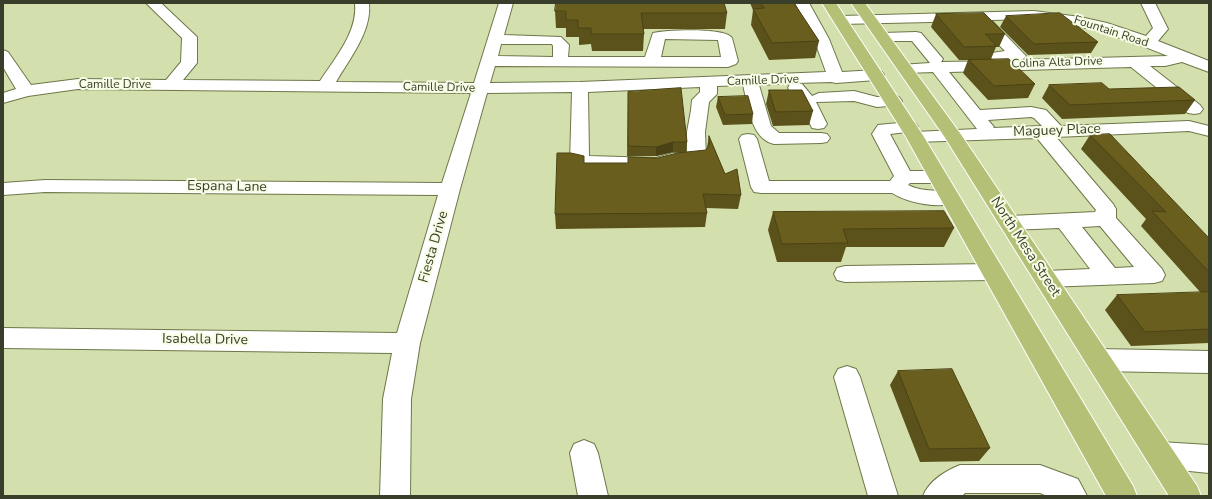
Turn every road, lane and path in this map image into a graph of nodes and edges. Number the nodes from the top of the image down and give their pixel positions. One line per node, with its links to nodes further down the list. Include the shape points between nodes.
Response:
1 (153, 3): 34 (street, via 190,37 189,63)
2 (362, 3): 36 (street, via 364,9 360,27)
3 (506, 3): 19 (street, Fiesta Drive)
4 (802, 3): 16 (street)
5 (829, 3): 15 (main road)
6 (858, 3): 14 (main road, North Mesa Street)
7 (936, 3): 11 (street)
8 (954, 3): 12 (street)
9 (1148, 3): 20 (street, via 1161,28)
10 (893, 4): 13 (street)
11 (950, 17): 12 (street, Fountain Road); 13 (street, Fountain Road)
12 (973, 17): 20 (street, Fountain Road, via 1065,17); 29 (street, via 1018,56)
13 (904, 19): 14 (street, Fountain Road)
14 (871, 20): 15 (street, Fountain Road); 18 (main road, North Mesa Street)
15 (845, 26): 16 (street, Fountain Road); 32 (main road)
16 (819, 32): 33 (street, via 832,61)
17 (688, 35): 27 (street, via 658,36); 28 (street); 28 (street, via 725,38 730,60)
18 (883, 37): 29 (street, via 916,36); 30 (main road, North Mesa Street)
19 (496, 39): 24 (street, Fiesta Drive); 26 (street, via 556,40 561,45)
20 (1144, 41): 21 (street); 23 (street, Fountain Road)
21 (1123, 44)
22 (3, 54): 41 (street)
23 (1184, 57): 25 (street, Colina Alta Drive, via 1164,62); 31 (street, Fountain Road)
24 (489, 61): 26 (street); 38 (street, Fiesta Drive)
25 (1134, 61): 29 (street, Colina Alta Drive); 46 (street)
26 (560, 62): 27 (street)
27 (652, 62): 28 (street)
28 (693, 62)
29 (936, 63): 30 (street, Colina Alta Drive); 47 (street)
30 (903, 64): 32 (main road); 51 (main road, North Mesa Street)
31 (1209, 67)
32 (876, 75): 33 (street, Camille Drive); 45 (main road); 51 (main road, via 892,79 903,86 927,118)
33 (836, 78): 35 (street, Camille Drive)
34 (170, 85): 36 (street, Camille Drive); 41 (street, Camille Drive, via 78,84)
35 (795, 86): 40 (street, Camille Drive); 40 (street, via 806,99 820,131 774,139 763,127)
36 (325, 87): 38 (street, Camille Drive)
37 (580, 87): 38 (street, Camille Drive); 39 (street, Camille Drive); 39 (street, via 580,162 657,164 673,158 697,158 696,132 700,100)
38 (482, 88): 60 (street, Fiesta Drive)
39 (709, 88): 40 (street, Camille Drive)
40 (752, 88)
41 (26, 91): 42 (street, Camille Drive)
42 (3, 98)
43 (819, 98): 44 (street, via 854,96)
44 (865, 99): 45 (street, via 877,102); 49 (street)
45 (893, 101): 52 (main road)
46 (1194, 109)
47 (976, 115): 53 (street, via 1031,112 1040,114); 54 (street)
48 (1204, 129): 50 (street, Maguey Place, via 1189,126)
49 (884, 130): 52 (street, Maguey Place); 58 (street, via 881,134)
50 (1095, 130): 53 (street, Maguey Place); 56 (street)
51 (949, 131): 52 (street, Maguey Place); 54 (street, Maguey Place); 64 (main road, North Mesa Street)
52 (912, 132): 57 (main road)
53 (1049, 132): 54 (street, Maguey Place); 62 (street, via 1106,209)
54 (991, 134)
55 (748, 139): 58 (street, via 761,187)
56 (1111, 147)
57 (938, 177): 58 (street); 61 (main road)
58 (900, 182): 61 (street, via 906,194 925,198)
59 (3, 189): 60 (street, Espana Lane, via 45,186)
60 (450, 189): 70 (street, Fiesta Drive)
61 (950, 198): 65 (main road)
62 (1105, 220): 63 (street); 67 (street, via 1154,275)
63 (1066, 222): 64 (street); 67 (street)
64 (1010, 223): 68 (main road, North Mesa Street)
65 (993, 272): 66 (street); 82 (main road)
66 (845, 274)
67 (1109, 276): 68 (street)
68 (1046, 279): 71 (main road, North Mesa Street)
69 (3, 338): 70 (street, Isabella Drive)
70 (407, 343): 77 (street, Fiesta Drive, via 397,399)
71 (1098, 360): 72 (street); 75 (main road, North Mesa Street)
72 (1209, 362)
73 (848, 377): 79 (street)
74 (584, 453): 78 (street)
75 (1160, 455): 76 (street); 83 (main road, North Mesa Street)
76 (1209, 459)
77 (395, 496)
78 (592, 496)
79 (883, 496)
80 (938, 496): 81 (street, via 960,479 1040,479 1067,489)
81 (1072, 496)
82 (1122, 496)
83 (1186, 496)

